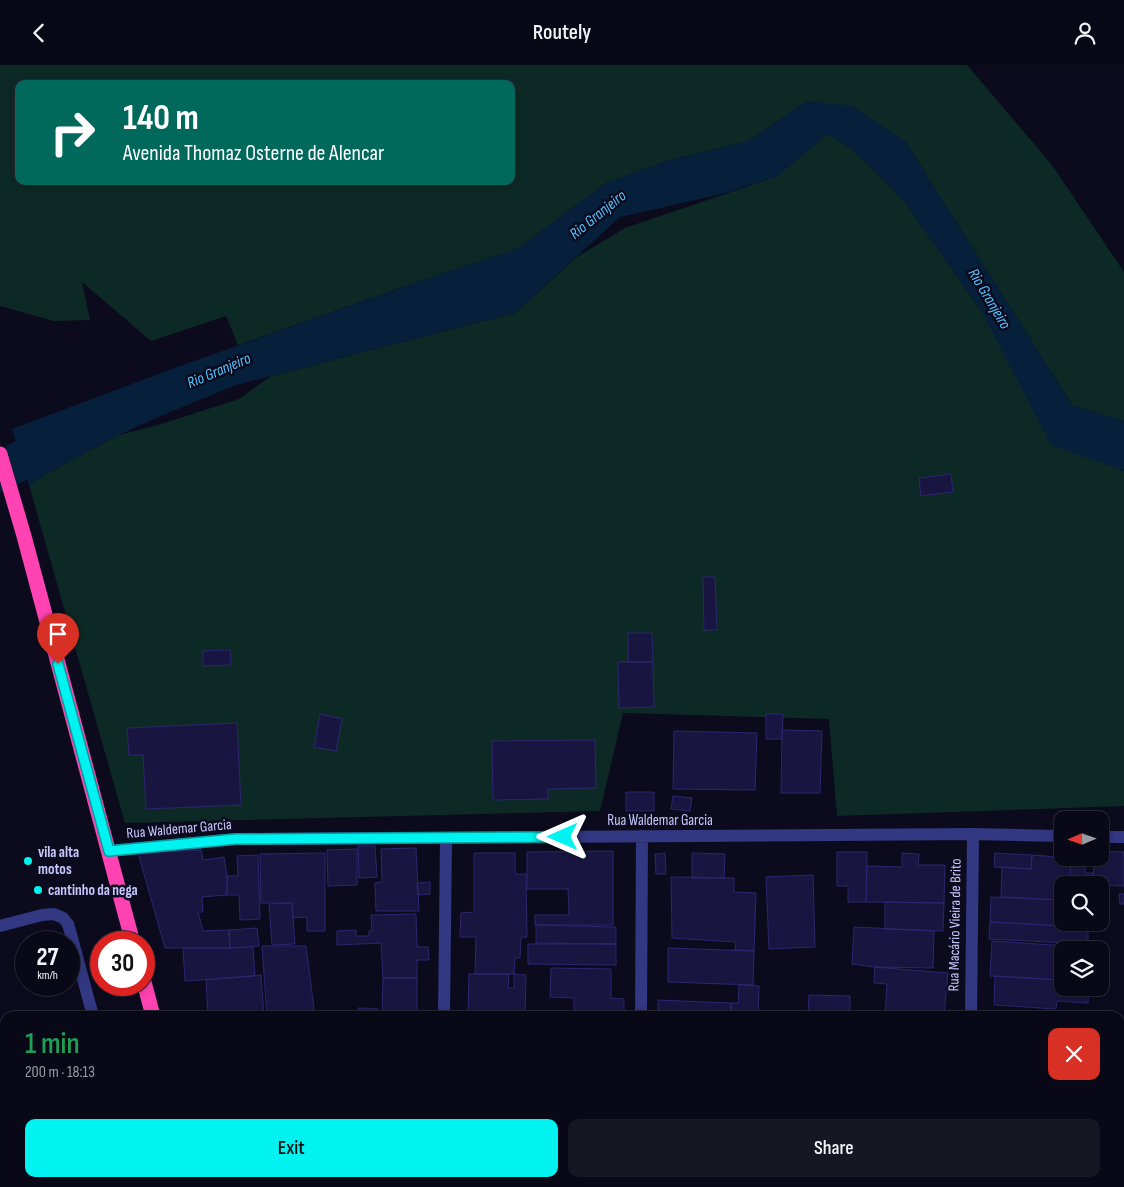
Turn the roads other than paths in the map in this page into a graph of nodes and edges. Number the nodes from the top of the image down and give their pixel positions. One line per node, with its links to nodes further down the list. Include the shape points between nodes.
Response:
1 (0, 454): 8 (highway)
2 (972, 834): 3 (street, Rua Waldemar Garcia); 4 (street, Rua Waldemar Garcia); 16 (street, Rua Macário Vieira de Brito)
3 (642, 836): 7 (street, Rua Waldemar Garcia); 15 (street)
4 (1054, 836)
5 (1109, 837): 6 (street)
6 (1124, 837)
7 (446, 838): 8 (street, Rua Waldemar Garcia, via 236,839); 14 (street)
8 (108, 849): 10 (highway)
9 (0, 926): 12 (street, via 42,915 54,914 63,918 68,924)
10 (130, 931)
11 (148, 996): 13 (highway)
12 (93, 1011)
13 (152, 1011)
14 (444, 1011)
15 (641, 1011)
16 (971, 1011)

